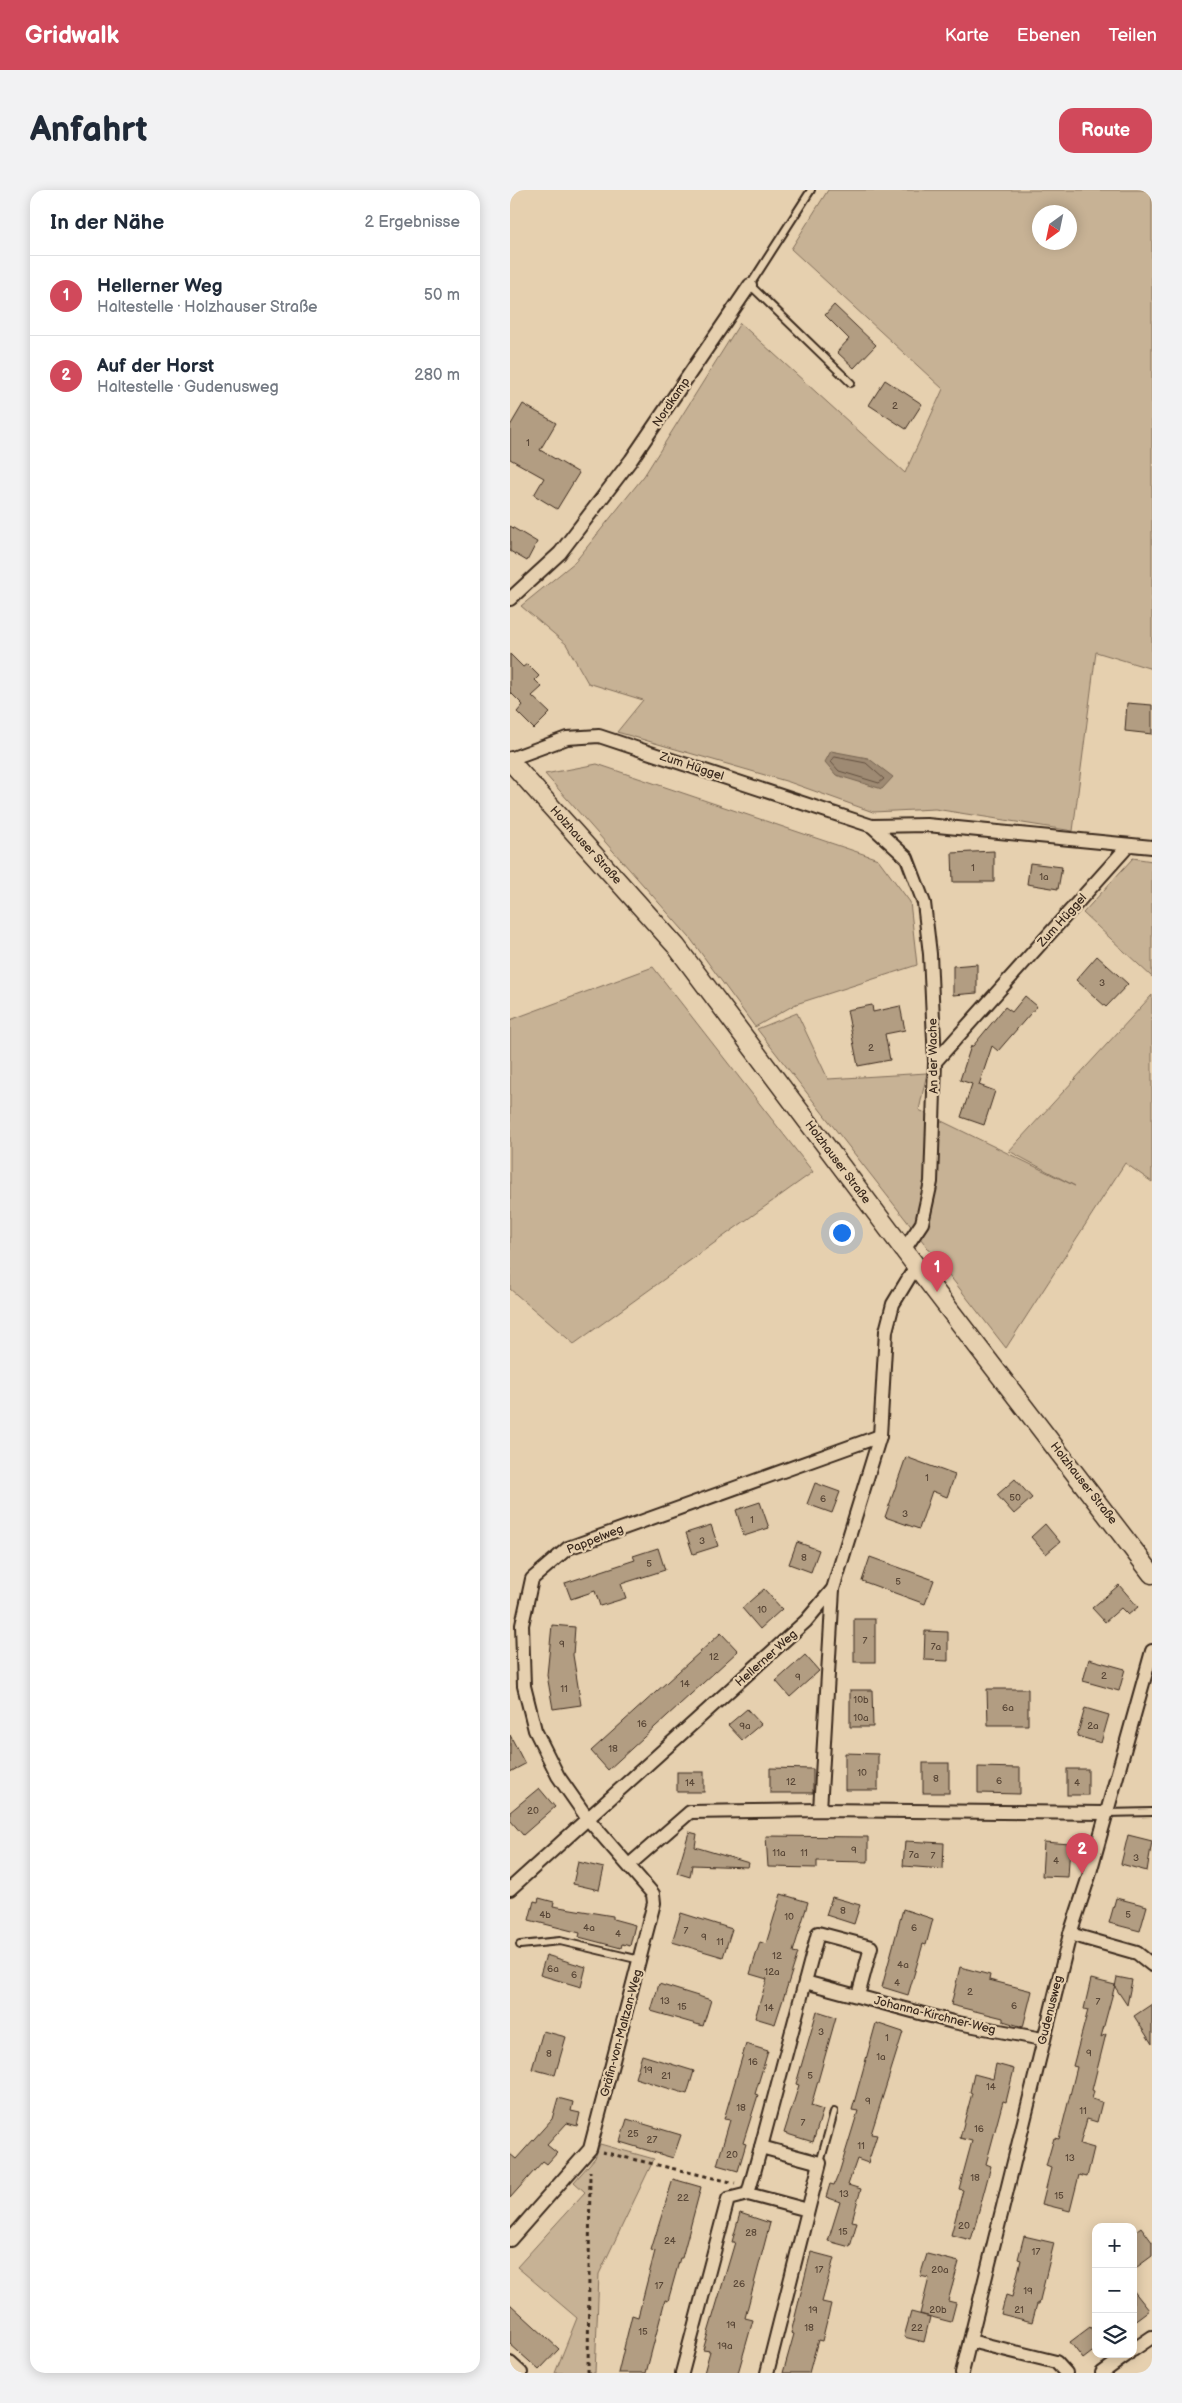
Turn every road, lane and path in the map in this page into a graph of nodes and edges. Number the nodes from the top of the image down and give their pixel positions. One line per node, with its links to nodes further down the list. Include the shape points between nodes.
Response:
1 (811, 190): 2 (lane, Nordkamp)
2 (750, 285): 3 (lane); 4 (street, Nordkamp, via 631,460 560,553)
3 (852, 383)
4 (510, 599)
5 (510, 760): 6 (street, Zum Hüggel, via 567,738 600,736); 11 (street, Holzhauser Straße, via 676,946)
6 (872, 826): 7 (street, Zum Hüggel, via 927,825); 9 (street, Zum Hüggel)
7 (1129, 845): 8 (street, Zum Hüggel); 10 (street, Zum Hüggel)
8 (1152, 847)
9 (906, 858): 10 (street, An der Wache, via 924,903)
10 (935, 1062): 11 (street, An der Wache, via 931,1182 922,1223)
11 (904, 1250): 12 (street, Holzhauser Straße)
12 (916, 1266): 13 (street, Hellerner Weg, via 892,1304 886,1331); 14 (street, Holzhauser Straße)
13 (880, 1436): 15 (street, Hellerner Weg); 20 (street, Pappelweg, via 568,1548 532,1579 522,1625 524,1686 535,1730 558,1776)
14 (1152, 1574)
15 (833, 1589): 17 (street); 20 (street, Hellerner Weg, via 806,1620)
16 (1152, 1651): 19 (street, Gudenusweg)
17 (820, 1810): 19 (street); 21 (street, via 690,1812)
18 (1152, 1812): 19 (lane)
19 (1106, 1813): 23 (street, Gudenusweg)
20 (588, 1819): 21 (street, Gräfin-von-Maltzan-Weg); 22 (street, Hellerner Weg)
21 (629, 1865): 25 (street, Gräfin-von-Maltzan-Weg, via 653,1894 654,1903)
22 (510, 1889)
23 (1070, 1934): 26 (street, via 1137,1953); 29 (street, Gudenusweg)
24 (520, 1945): 25 (lane, via 560,1941)
25 (640, 1960): 32 (street, Gräfin-von-Maltzan-Weg)
26 (1152, 1965)
27 (805, 1982): 28 (street, Johanna-Kirchner-Weg); 28 (street, Johanna-Kirchner-Weg, via 818,1933 827,1935 871,1948); 31 (street, Johanna-Kirchner-Weg)
28 (858, 1996): 29 (street, Johanna-Kirchner-Weg, via 953,2022)
29 (1042, 2039): 38 (street, Gudenusweg)
30 (834, 2112): 33 (lane)
31 (761, 2147): 33 (street); 34 (street, Johanna-Kirchner-Weg)
32 (590, 2149): 34 (path); 36 (street, Gräfin-von-Maltzan-Weg); 43 (path)
33 (820, 2163): 35 (street)
34 (749, 2190): 35 (street); 44 (street, via 728,2199)
35 (808, 2210): 45 (street)
36 (510, 2240)
37 (1152, 2337): 39 (street)
38 (970, 2341): 46 (street, Gudenusweg); 47 (street, via 1056,2362)
39 (1137, 2347)
40 (1123, 2358): 48 (street)
41 (510, 2363): 42 (street)
42 (521, 2373)
43 (588, 2373)
44 (682, 2373)
45 (768, 2373)
46 (962, 2373)
47 (1066, 2373)
48 (1102, 2373)

